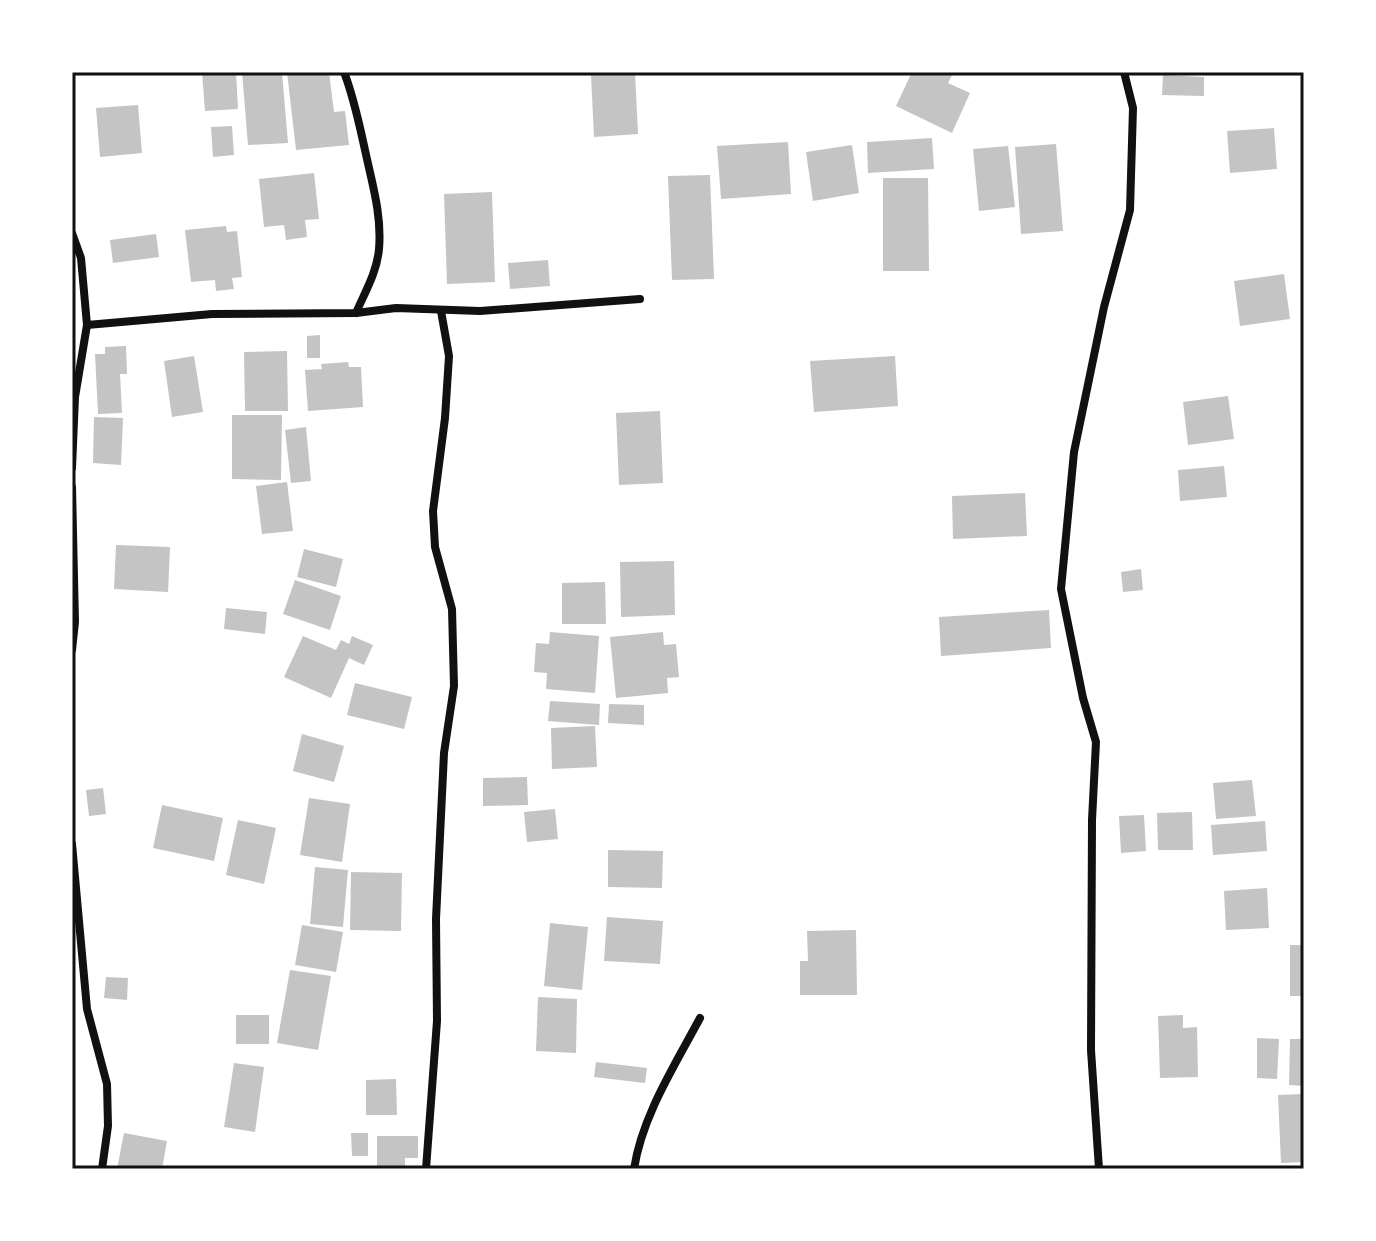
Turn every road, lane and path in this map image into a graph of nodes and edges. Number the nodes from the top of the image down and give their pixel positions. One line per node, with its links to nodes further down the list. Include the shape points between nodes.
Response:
1 (344, 72): 6 (street, via 379,225 374,273)
2 (1124, 72): 16 (street, via 1133,108 1130,210 1074,452 1061,589 1096,742 1091,1050)
3 (72, 233): 7 (street, via 81,258)
4 (640, 299): 5 (street)
5 (441, 311): 6 (street, via 396,308); 14 (street, via 449,356 433,511 435,547 452,609 454,686 444,753 437,1021)
6 (356, 313): 7 (street, via 212,314)
7 (87, 325): 8 (street, via 75,397)
8 (72, 468)
9 (72, 487): 10 (street)
10 (72, 650)
11 (72, 844): 13 (street, via 87,1009 107,1084)
12 (700, 1018): 15 (street, via 637,1148)
13 (102, 1169)
14 (426, 1169)
15 (634, 1169)
16 (1099, 1169)

